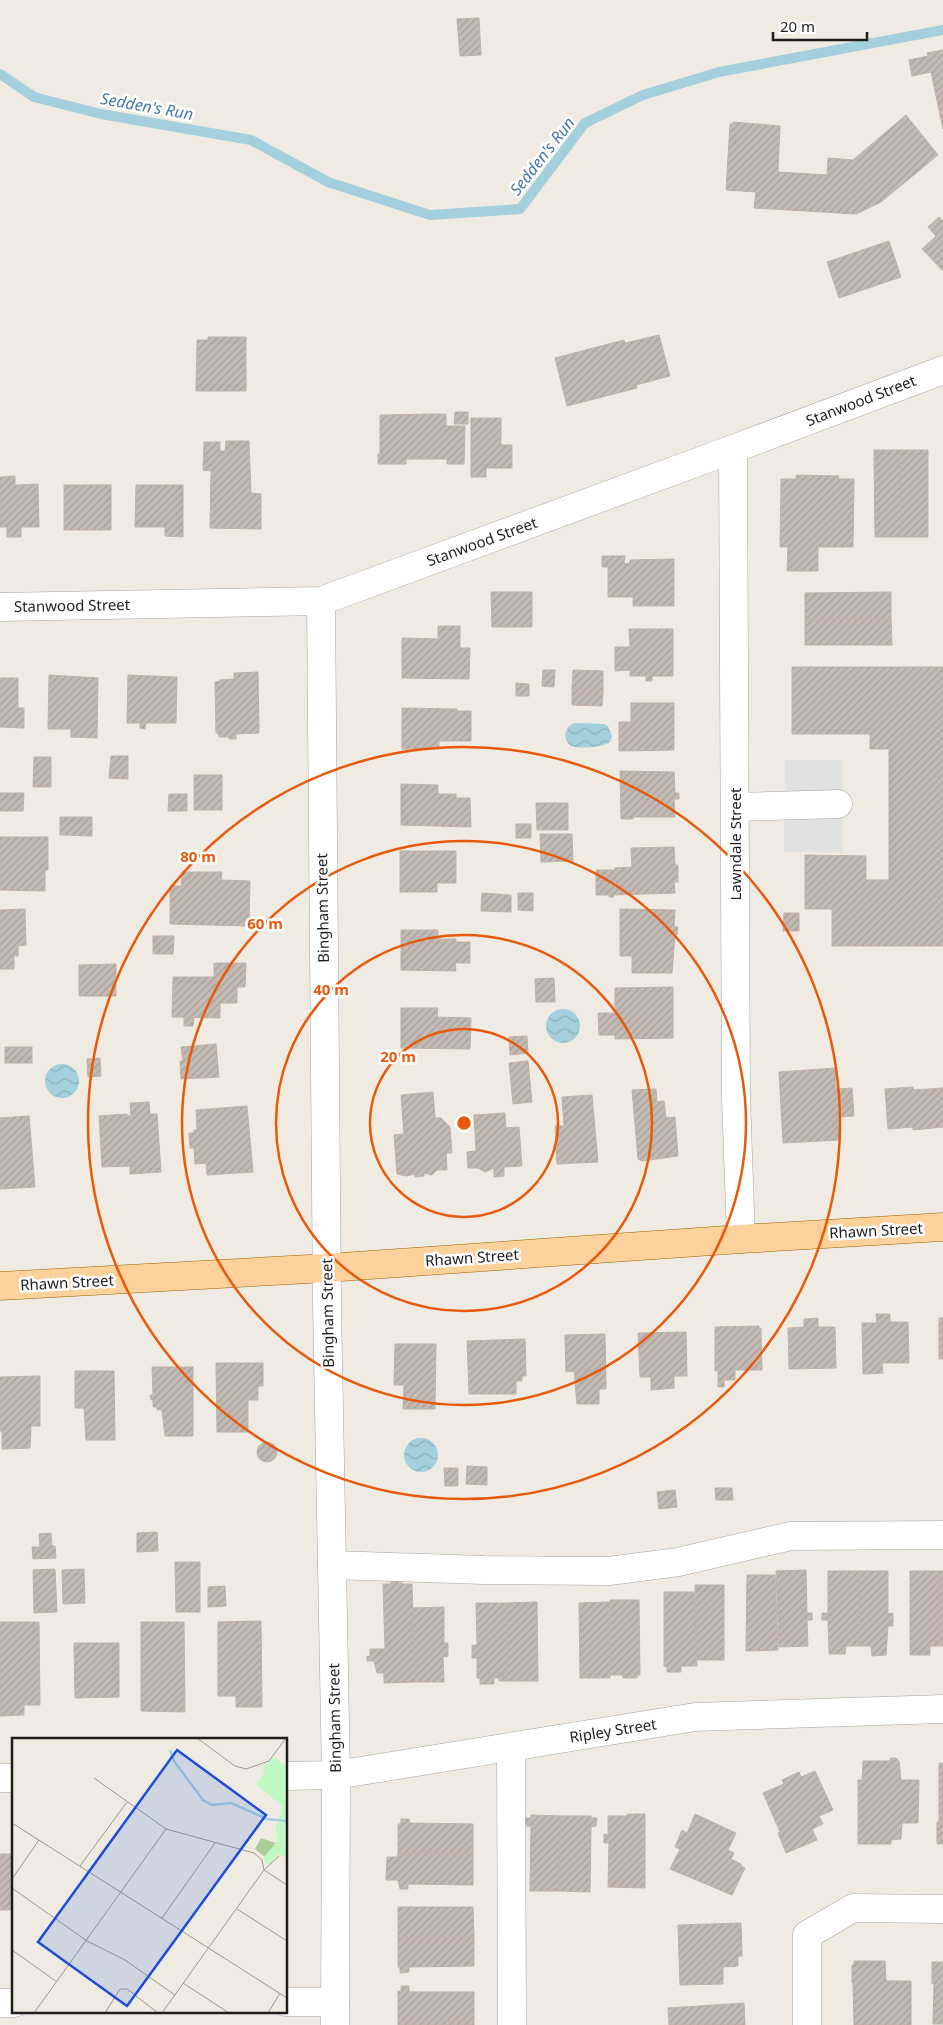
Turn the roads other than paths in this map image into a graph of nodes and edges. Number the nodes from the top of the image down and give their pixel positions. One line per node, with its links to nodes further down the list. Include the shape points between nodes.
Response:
1 (943, 370): 2 (street, Stanwood Street)
2 (733, 449): 3 (street, Stanwood Street); 6 (street, Lawndale Street)
3 (321, 601): 4 (street, Stanwood Street); 9 (street, Bingham Street)
4 (0, 607)
5 (838, 804): 6 (street)
6 (736, 807): 8 (street, Lawndale Street, via 736,1098)
7 (943, 1227): 8 (main road, Rhawn Street)
8 (742, 1239): 9 (main road, Rhawn Street)
9 (327, 1268): 10 (main road, Rhawn Street); 12 (street, Bingham Street)
10 (0, 1286)
11 (943, 1536): 12 (street, via 791,1536 678,1562 609,1570)
12 (332, 1565): 15 (street, Bingham Street)
13 (943, 1709): 14 (street, Ripley Street, via 695,1717)
14 (511, 1748): 15 (street, Ripley Street); 20 (street)
15 (336, 1775): 16 (street, Ripley Street); 19 (street, Bingham Street)
16 (288, 1776)
17 (943, 1909): 21 (street, via 853,1908 807,1935)
18 (288, 2002): 19 (street)
19 (335, 2014)
20 (512, 2025)
21 (807, 2025)

